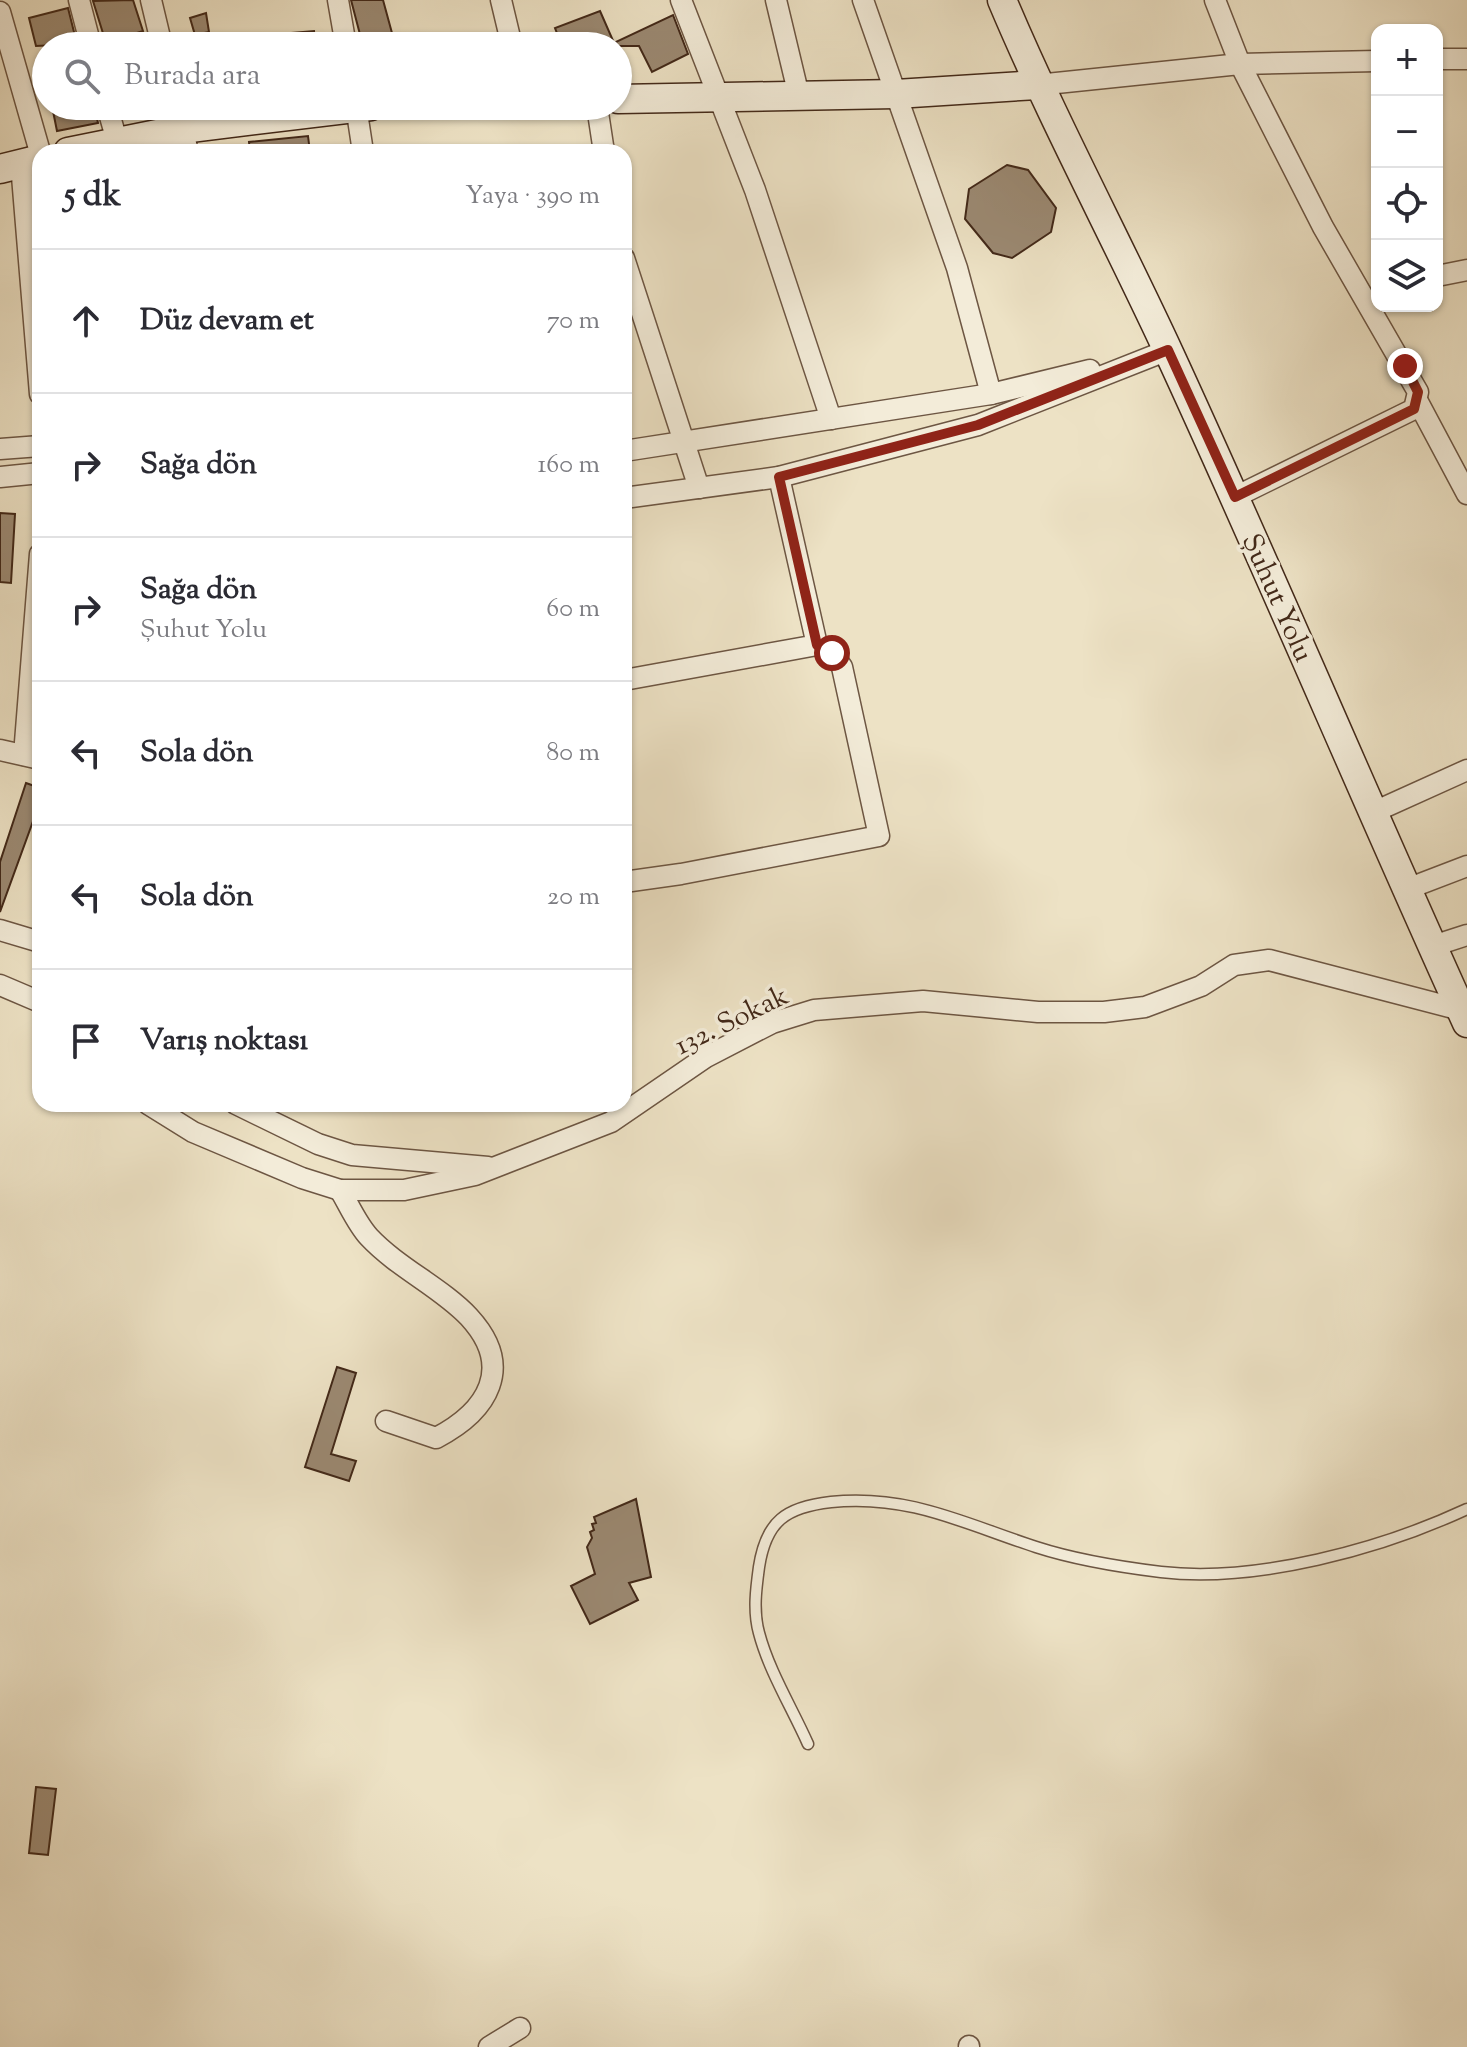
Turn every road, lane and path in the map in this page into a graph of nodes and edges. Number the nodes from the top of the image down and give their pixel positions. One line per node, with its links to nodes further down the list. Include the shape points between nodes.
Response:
1 (79, 0): 11 (street)
2 (151, 0): 12 (street)
3 (338, 0): 13 (street)
4 (501, 0): 14 (street)
5 (681, 0): 22 (street)
6 (776, 0): 21 (street)
7 (863, 0): 20 (street)
8 (1002, 0): 19 (main road, Şuhut Yolu)
9 (1215, 0): 18 (street)
10 (0, 12): 33 (street)
11 (87, 32)
12 (159, 32)
13 (344, 32)
14 (509, 32)
15 (1443, 59): 16 (street)
16 (1467, 59)
17 (1371, 61): 18 (street)
18 (1240, 64): 19 (street); 37 (street, via 1323,227)
19 (1037, 85): 20 (main road); 39 (main road, Şuhut Yolu)
20 (896, 94): 21 (main road); 40 (street, via 957,268)
21 (799, 96): 22 (main road)
22 (719, 98): 23 (main road); 42 (street)
23 (632, 99)
24 (111, 120): 29 (street)
25 (255, 120): 28 (main road)
26 (362, 120): 31 (street)
27 (599, 120): 32 (street)
28 (182, 129): 29 (main road)
29 (117, 141): 30 (main road)
30 (104, 144)
31 (363, 144)
32 (603, 144)
33 (25, 161): 34 (street)
34 (32, 270)
35 (1467, 270): 36 (street)
36 (1443, 275)
37 (1369, 291): 41 (street, via 1418,392)
38 (632, 301): 43 (street)
39 (1168, 350): 40 (street); 49 (street, via 978,425); 53 (main road, Şuhut Yolu)
40 (991, 394): 42 (street)
41 (1418, 402): 51 (street); 53 (street, via 1414,409)
42 (831, 419): 43 (street)
43 (684, 442): 46 (street); 50 (street)
44 (32, 447): 45 (street)
45 (0, 449)
46 (632, 450)
47 (32, 474): 48 (street)
48 (0, 477)
49 (779, 477): 50 (street); 54 (street)
50 (699, 488): 52 (street)
51 (1467, 494)
52 (632, 497)
53 (1235, 497): 59 (main road, Şuhut Yolu)
54 (817, 645): 55 (street); 61 (street, via 842,667 879,836)
55 (632, 679)
56 (0, 750): 57 (street)
57 (32, 757)
58 (1467, 770): 59 (street)
59 (1374, 812): 62 (main road, Şuhut Yolu)
60 (1467, 866): 62 (street)
61 (632, 881)
62 (1407, 889): 66 (main road, Şuhut Yolu)
63 (0, 930): 65 (street)
64 (1467, 935): 66 (street)
65 (32, 940)
66 (1433, 946): 69 (main road, Şuhut Yolu)
67 (0, 985): 68 (street)
68 (32, 999)
69 (1464, 1016): 70 (street, 132. Sokak, via 1269,960 1234,965 1201,986 1145,1007 1104,1012 1038,1012 923,1001 814,1010 772,1023 706,1057)
70 (632, 1108)
71 (161, 1112): 75 (street, 132. Sokak, via 193,1132)
72 (252, 1112): 74 (street, via 352,1155)
73 (626, 1112): 74 (street, 132. Sokak)
74 (499, 1166): 75 (street, 132. Sokak, via 430,1186)
75 (340, 1190): 76 (street, via 367,1236 468,1317 487,1344 493,1376 480,1407 464,1424 436,1438)
76 (386, 1421)
77 (1467, 1509): 78 (lane, via 1420,1531 1297,1562 1234,1572 1164,1572 1039,1548 897,1501 798,1508 772,1525 762,1544 755,1603 761,1640)
78 (808, 1744)
79 (520, 2028): 80 (street)
80 (489, 2047)

